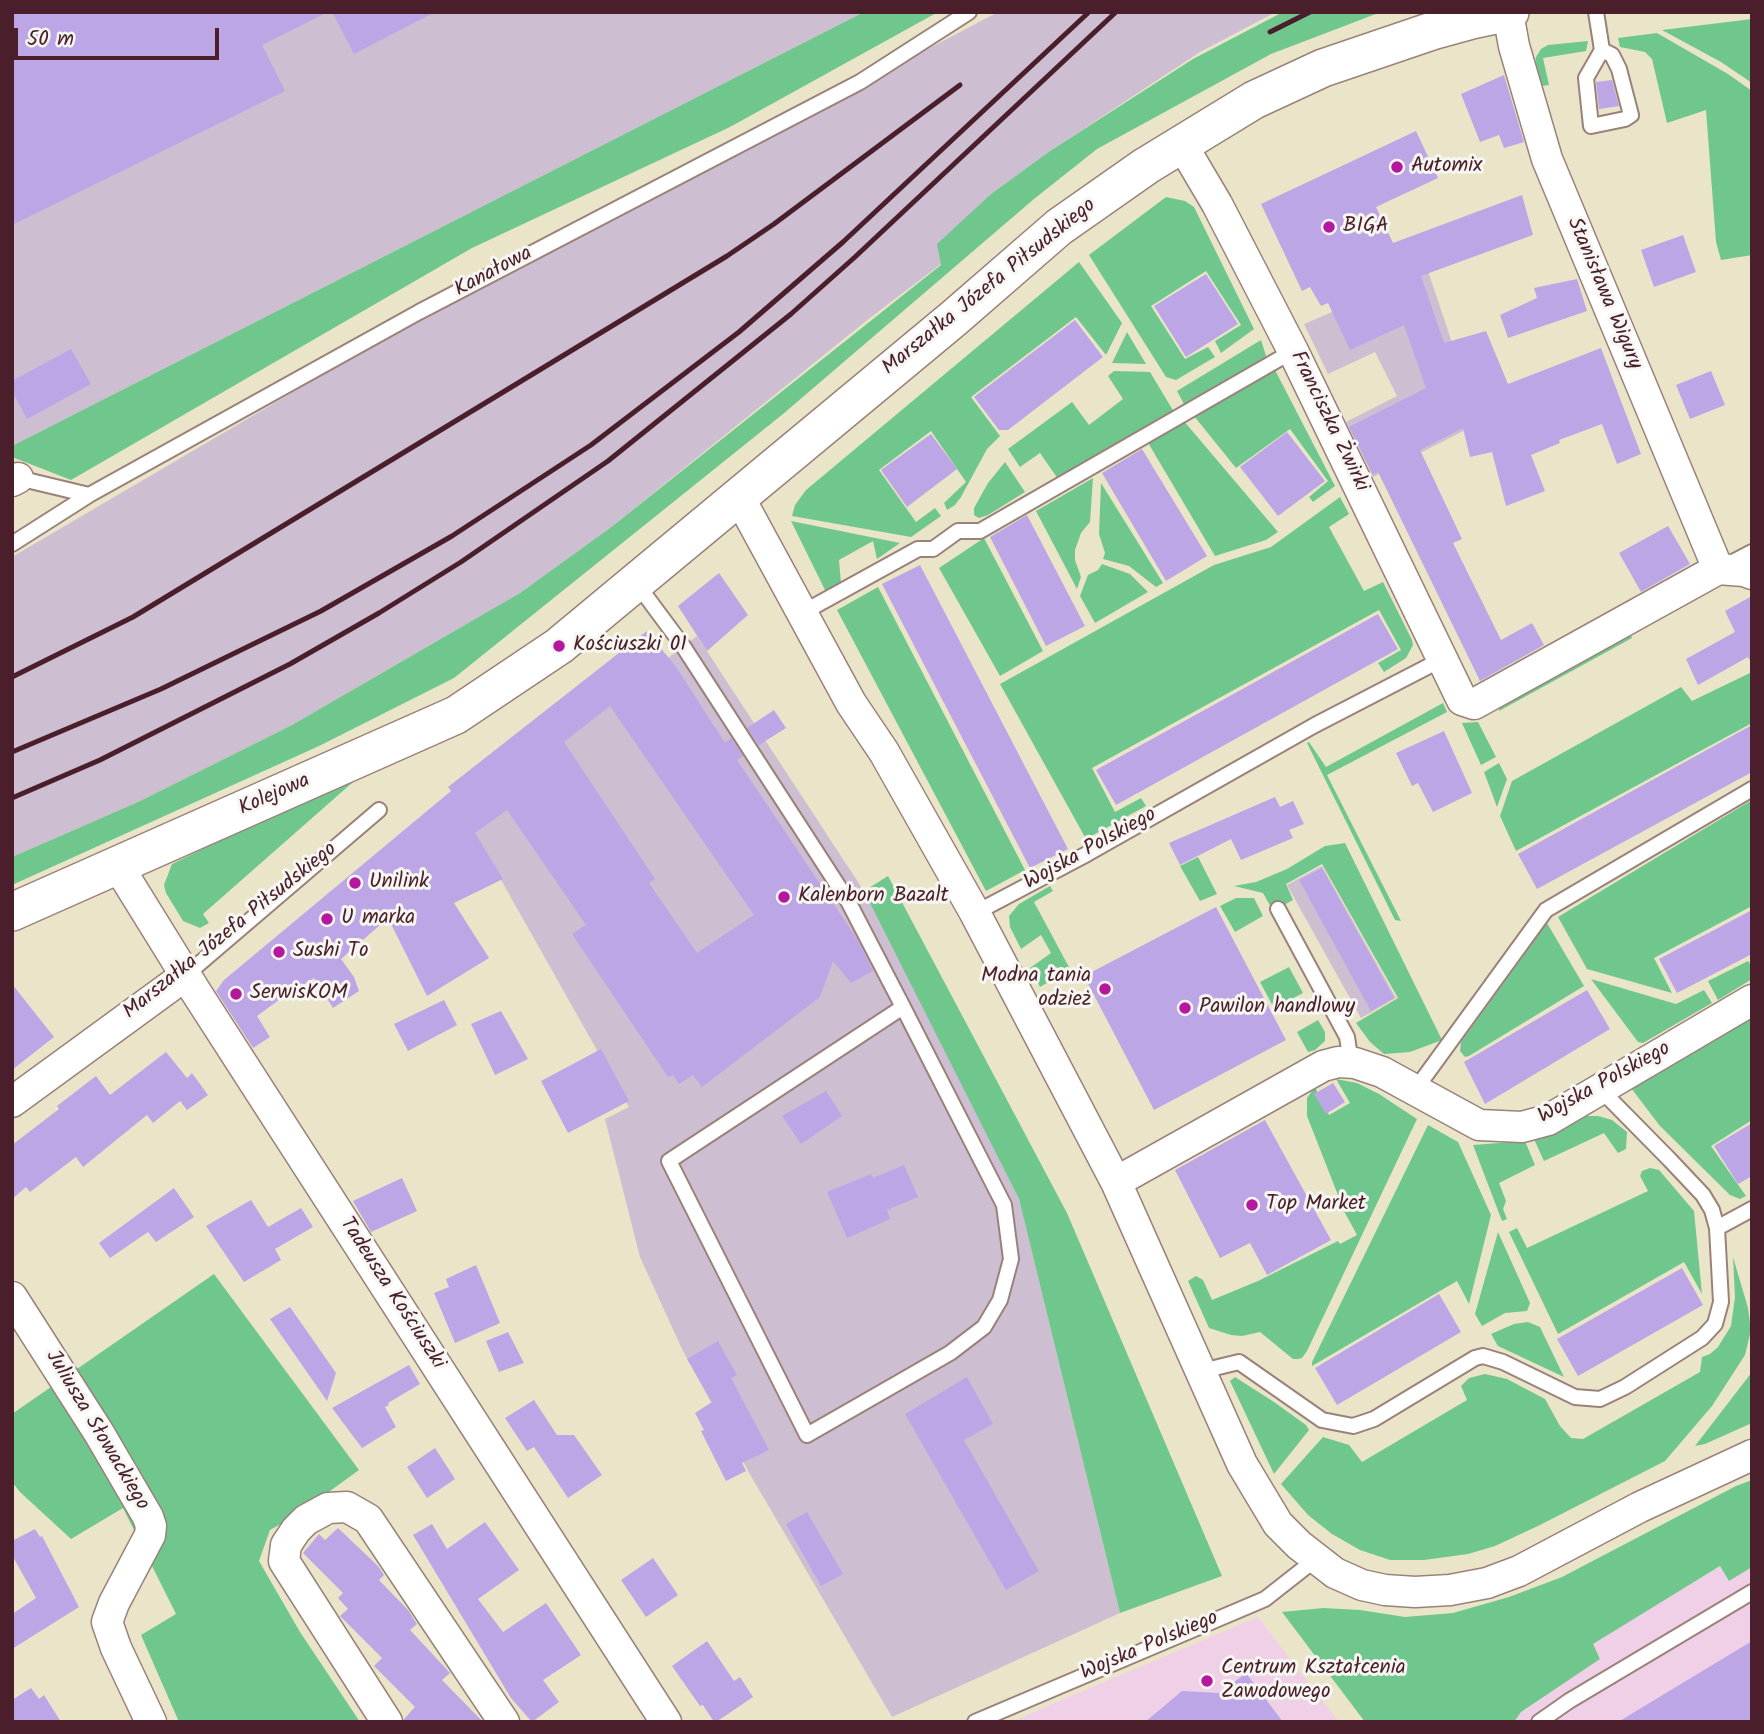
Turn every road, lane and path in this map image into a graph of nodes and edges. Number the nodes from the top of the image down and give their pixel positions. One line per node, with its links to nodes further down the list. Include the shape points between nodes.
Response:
1 (969, 12): 9 (lane, Kanałowa, via 860,82 419,312)
2 (1509, 12): 4 (street, Marszałka Józefa Piłsudskiego); 13 (street, Stanisława Wigury, via 1514,46 1547,159)
3 (1596, 12): 5 (lane)
4 (1470, 16): 6 (street, Marszałka Józefa Piłsudskiego, via 1323,68 1254,100)
5 (1602, 50): 5 (lane, via 1586,78 1591,126 1630,115 1619,69 1612,55)
6 (1181, 143): 7 (street, Franciszka Żwirki); 10 (street, Marszałka Józefa Piłsudskiego, via 1059,227)
7 (1293, 351): 13 (street, Franciszka Żwirki, via 1441,659 1468,704); 16 (lane, via 980,531 958,531 933,549 919,549)
8 (15, 480): 9 (lane)
9 (89, 495): 11 (lane, Kanałowa)
10 (739, 497): 15 (street, Marszałka Józefa Piłsudskiego); 16 (street)
11 (12, 544)
12 (1752, 552): 13 (lane)
13 (1718, 569): 14 (street)
14 (1752, 575)
15 (636, 583): 18 (street, Marszałka Józefa Piłsudskiego); 27 (lane, via 683,646 848,901)
16 (802, 613): 24 (street)
17 (1429, 666): 24 (lane, Wojska Polskiego, via 1315,724)
18 (530, 667): 21 (street, Kolejowa, via 456,715)
19 (1752, 789): 29 (lane, via 1546,909)
20 (379, 810): 25 (lane, Marszałka Józefa Piłsudskiego)
21 (118, 866): 23 (street, Kolejowa); 25 (street, Tadeusza Kościuszki)
22 (1278, 909): 28 (lane, via 1347,1037)
23 (12, 912)
24 (975, 913): 32 (street)
25 (186, 975): 31 (street, Marszałka Józefa Piłsudskiego); 43 (street, Tadeusza Kościuszki)
26 (1752, 1000): 30 (street, Wojska Polskiego)
27 (903, 1007): 27 (lane, via 1004,1205 1011,1259 1000,1300 984,1327 950,1353 807,1435 669,1161)
28 (1351, 1063): 29 (street, Wojska Polskiego, via 1382,1072); 32 (street, Wojska Polskiego, via 1323,1066)
29 (1415, 1090): 30 (street, Wojska Polskiego, via 1479,1125 1516,1129 1548,1120)
30 (1601, 1090): 34 (lane, via 1703,1195)
31 (12, 1102)
32 (1116, 1182): 36 (street)
33 (1752, 1209): 34 (lane)
34 (1717, 1228): 36 (lane, via 1721,1302 1713,1328 1600,1399 1575,1397 1483,1356 1465,1362 1374,1419 1353,1426 1322,1420 1239,1362)
35 (12, 1297): 40 (street, Juliusza Słowackiego, via 66,1379 151,1526 107,1622)
36 (1202, 1371): 38 (street, via 1261,1499 1278,1524)
37 (1752, 1455): 38 (street, via 1681,1486 1519,1572 1487,1583 1450,1590 1385,1590 1335,1573)
38 (1316, 1559): 44 (lane, Wojska Polskiego, via 1265,1599)
39 (1752, 1592): 45 (lane)
40 (151, 1722)
41 (387, 1722): 42 (street, via 284,1561 286,1545 296,1530 328,1508 347,1507 368,1519)
42 (504, 1722)
43 (666, 1722)
44 (975, 1722)
45 (1539, 1722)

